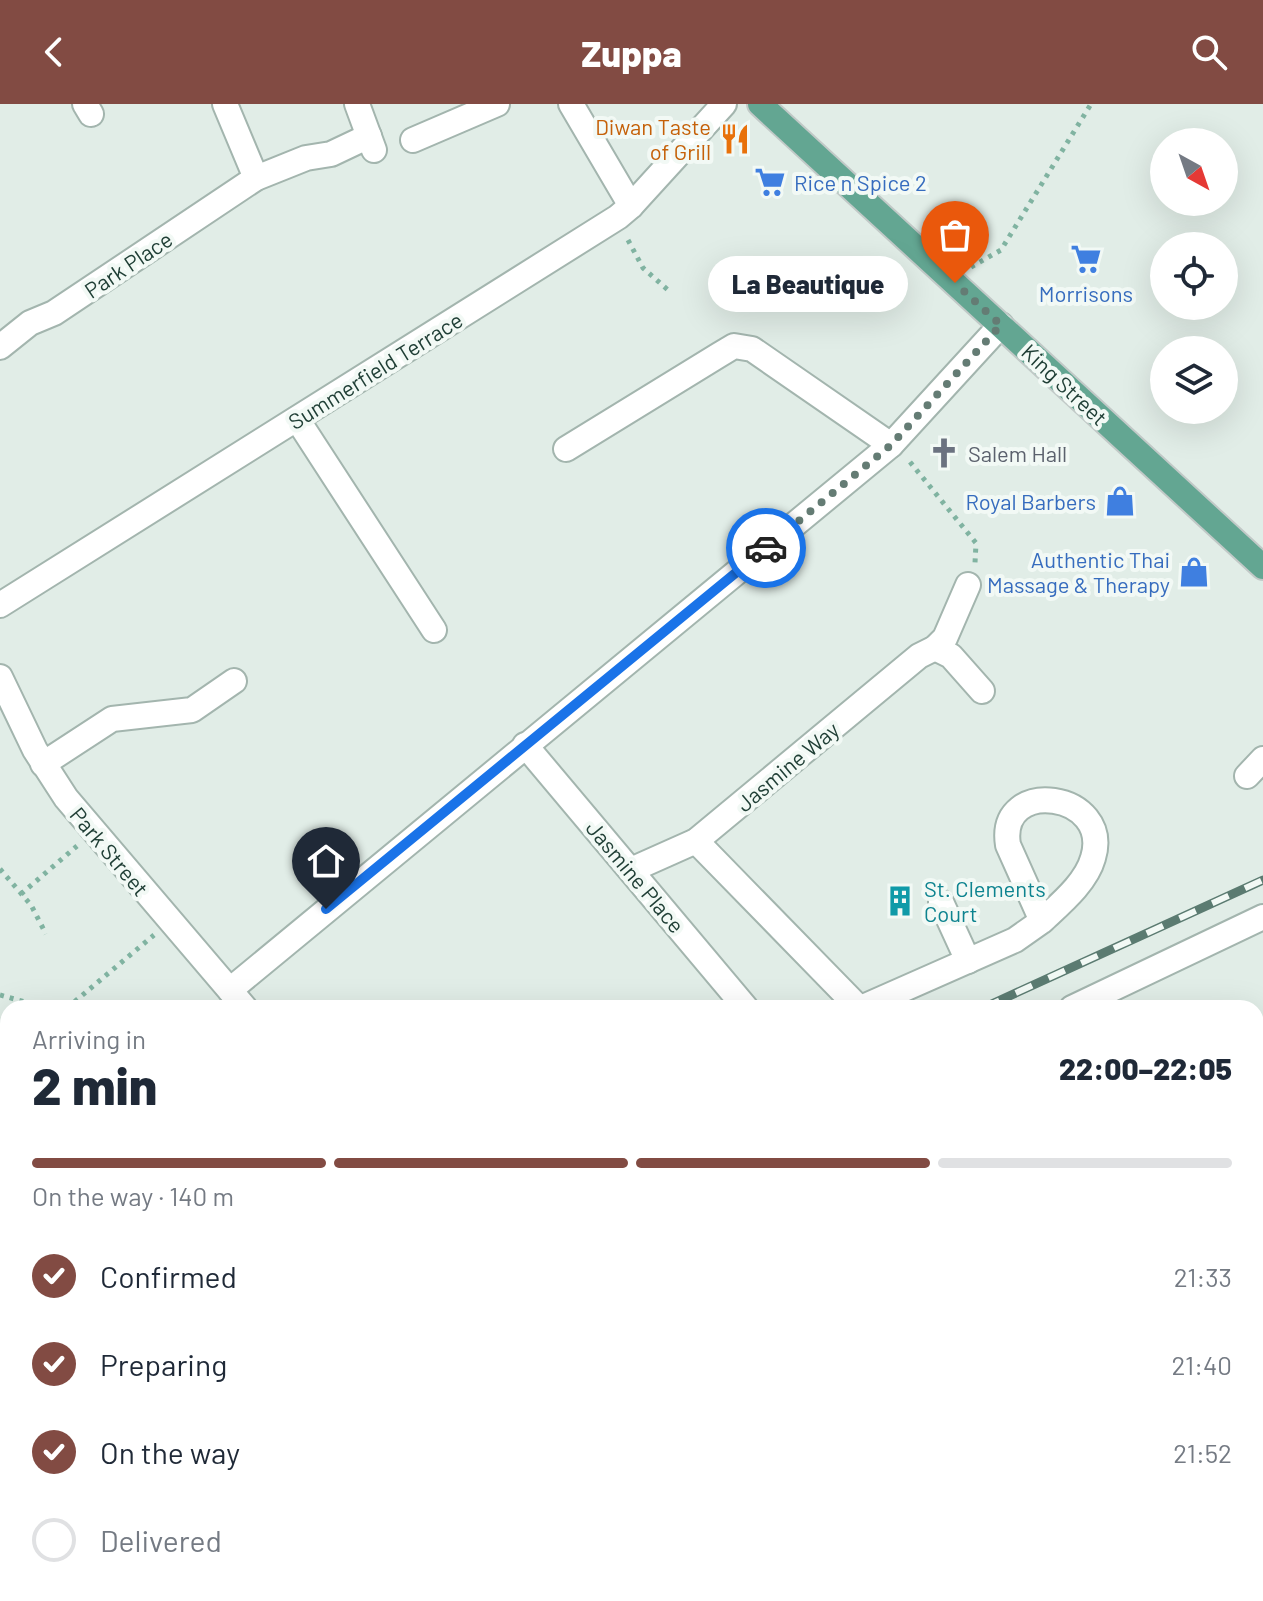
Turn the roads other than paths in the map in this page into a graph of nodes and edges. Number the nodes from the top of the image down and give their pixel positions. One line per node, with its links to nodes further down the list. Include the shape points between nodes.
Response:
1 (225, 104): 8 (street)
2 (357, 104): 8 (street, Park Place, via 372,143 306,158)
3 (497, 104): 7 (street)
4 (571, 104): 9 (street)
5 (724, 104): 9 (street, Summerfield Terrace)
6 (760, 104): 10 (main road, King Street)
7 (413, 140)
8 (256, 178): 11 (street, Park Place)
9 (624, 212): 12 (street, Summerfield Terrace)
10 (1001, 325): 13 (street); 15 (main road, King Street)
11 (0, 347)
12 (297, 419): 17 (street, Summerfield Terrace); 18 (street)
13 (891, 445): 14 (street, via 741,346 728,349); 23 (street)
14 (566, 449)
15 (1263, 567)
16 (968, 585): 19 (street, Jasmine Way)
17 (0, 605)
18 (434, 630)
19 (935, 648): 22 (street, via 951,656); 25 (street, Jasmine Way)
20 (0, 677): 24 (street, Park Street)
21 (234, 681): 24 (street, via 192,710 112,719)
22 (982, 691)
23 (525, 745): 26 (street, Jasmine Place); 31 (street)
24 (43, 764): 31 (street, Park Street, via 93,832)
25 (696, 841): 26 (street, Jasmine Way); 33 (street)
26 (631, 870): 32 (street, Jasmine Place)
27 (941, 902): 30 (street)
28 (1263, 917): 35 (street)
29 (1042, 921): 29 (street, via 1006,833 1015,812 1050,800 1075,807 1093,829 1096,844 1086,873); 30 (street)
30 (978, 956): 34 (street)
31 (237, 999)
32 (739, 1000)
33 (852, 1000)
34 (878, 1000)
35 (1089, 1000)

